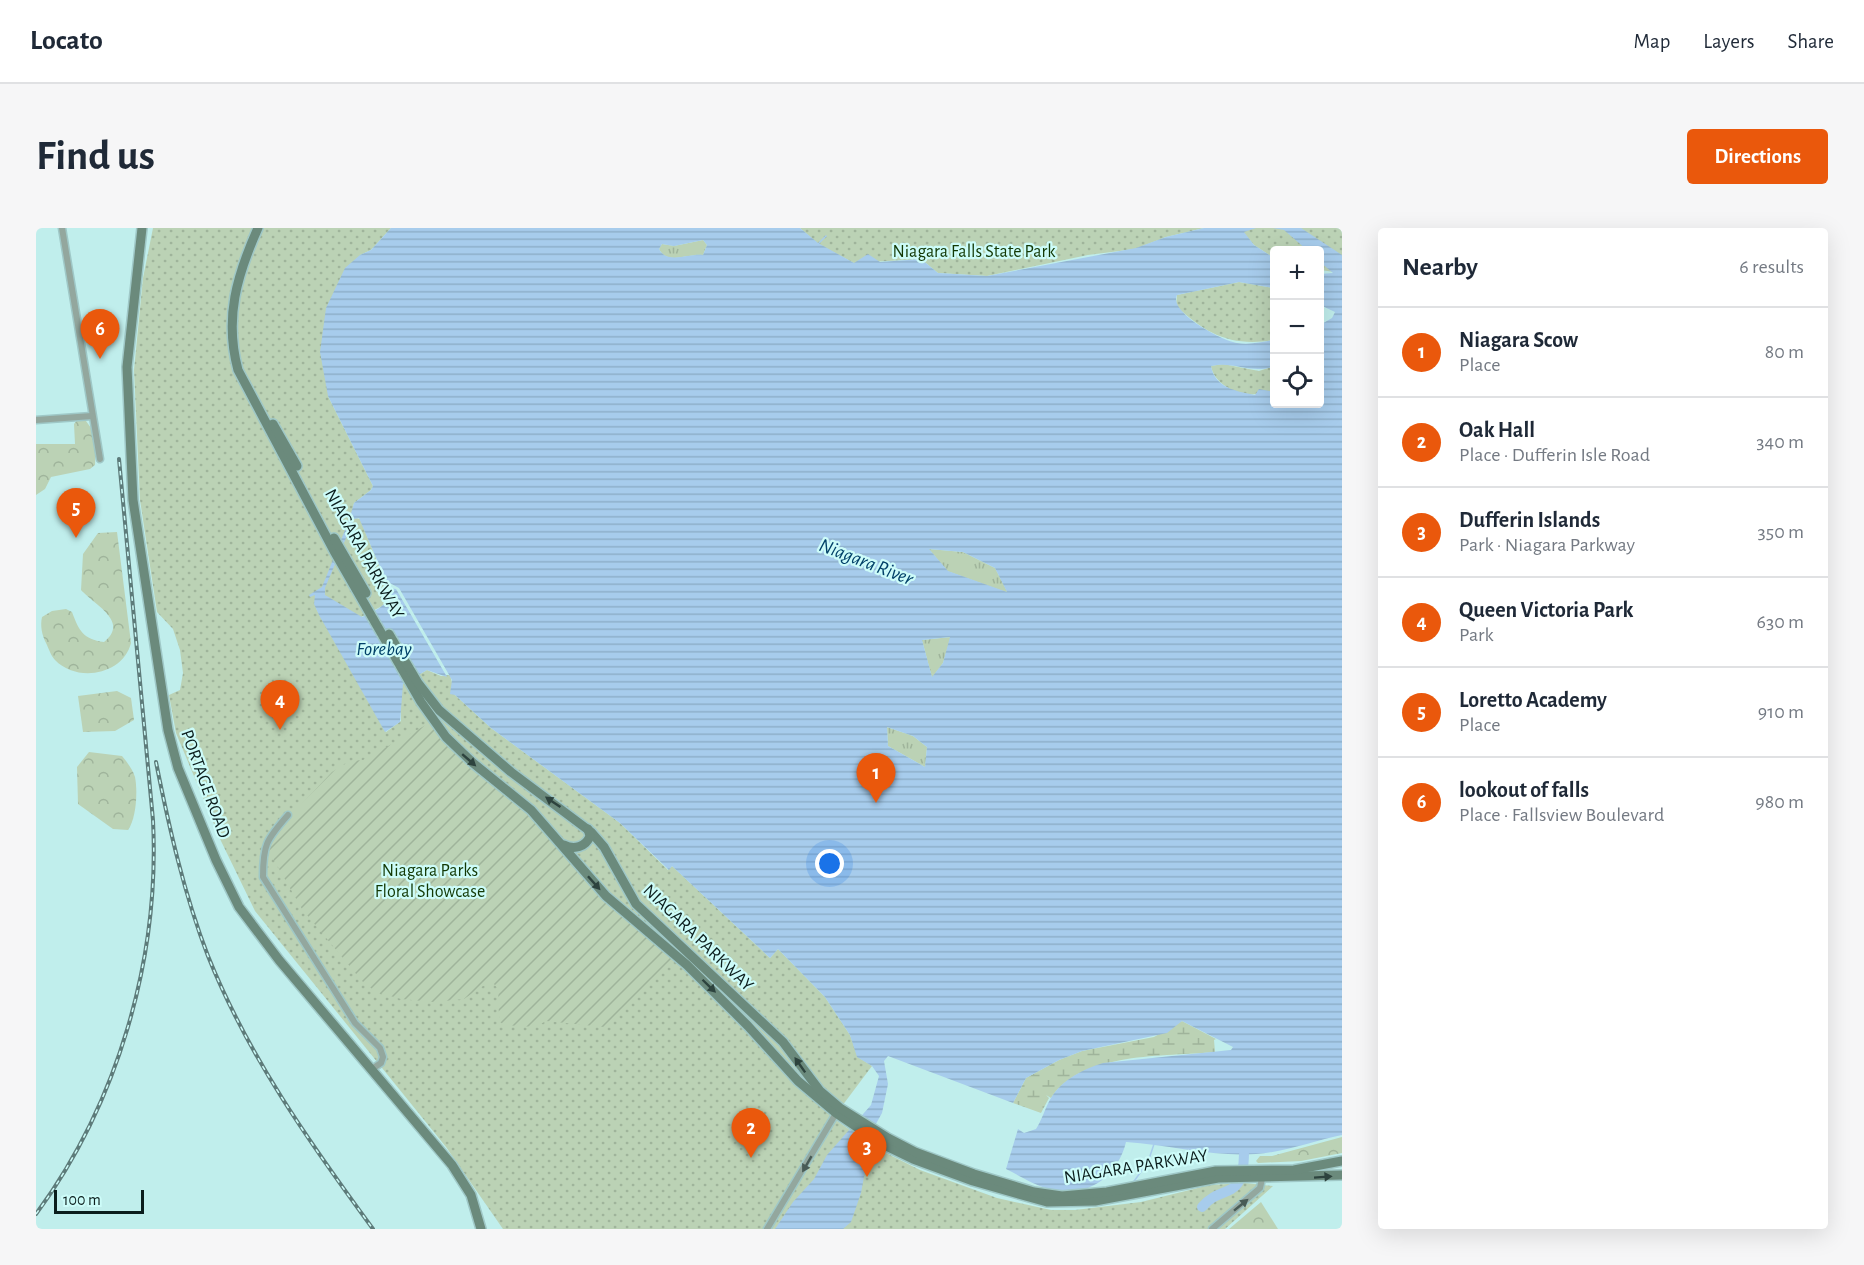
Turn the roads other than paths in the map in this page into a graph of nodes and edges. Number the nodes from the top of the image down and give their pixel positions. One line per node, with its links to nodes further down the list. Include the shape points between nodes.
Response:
1 (62, 228): 5 (street)
2 (142, 228): 13 (main road, PORTAGE ROAD, via 127,367 134,500 168,730 178,768 239,907)
3 (258, 228): 8 (main road, NIAGARA PARKWAY, via 234,294 231,322 235,359 248,392)
4 (265, 228): 8 (main road, NIAGARA PARKWAY, via 239,295 237,329 241,356 253,390 302,474)
5 (92, 416): 6 (street); 7 (street)
6 (36, 420)
7 (100, 459)
8 (338, 552): 9 (main road, NIAGARA PARKWAY)
9 (412, 680): 11 (main road, NIAGARA PARKWAY, one-way to 9, via 491,757); 12 (main road, NIAGARA PARKWAY, one-way to 12, via 435,723 454,746 531,810)
10 (288, 815): 13 (street, via 267,838 263,877 355,1023 380,1048 381,1063)
11 (588, 829): 12 (main road, via 590,836 585,844 571,848); 14 (main road, NIAGARA PARKWAY, one-way to 11, via 783,1042 636,904 604,848)
12 (562, 844): 14 (main road, NIAGARA PARKWAY, one-way to 14, via 606,896 687,965 798,1082)
13 (372, 1068): 15 (main road, PORTAGE ROAD)
14 (838, 1111): 17 (main road, NIAGARA PARKWAY, via 875,1136 1034,1192 1070,1196 1123,1193 1226,1174); 21 (street, one-way to 21)
15 (436, 1146): 19 (main road, PORTAGE ROAD, via 465,1185); 20 (main road, via 470,1183)
16 (1342, 1161): 17 (main road, NIAGARA PARKWAY)
17 (1258, 1174): 18 (main road, one-way to 18); 22 (street, one-way to 17, via 1257,1192)
18 (1342, 1175)
19 (481, 1229)
20 (487, 1229)
21 (767, 1229)
22 (1212, 1229)

